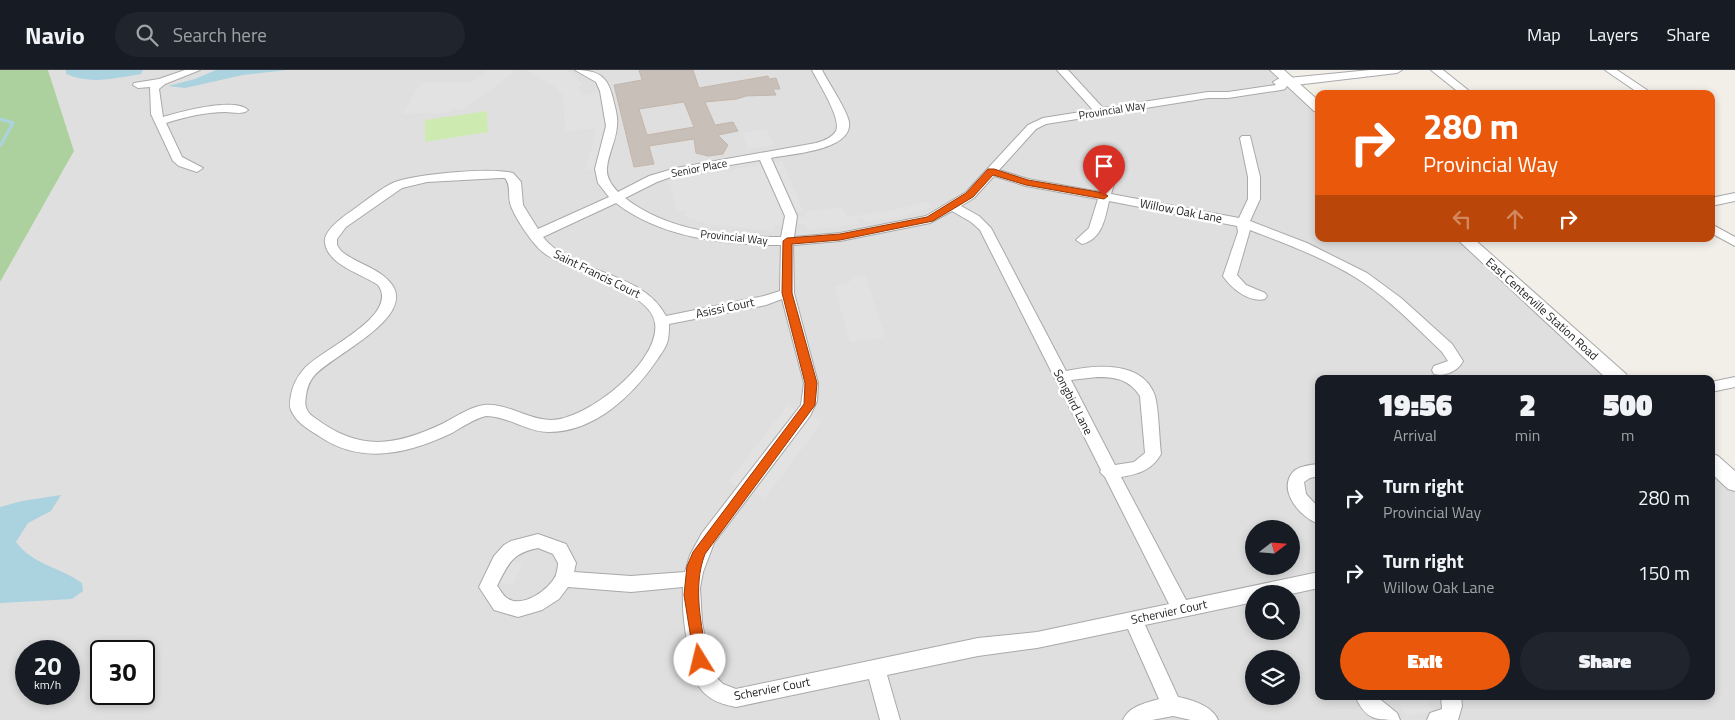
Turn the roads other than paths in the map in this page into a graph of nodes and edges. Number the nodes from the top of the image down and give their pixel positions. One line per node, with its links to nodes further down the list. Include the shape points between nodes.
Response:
1 (195, 70): 9 (street)
2 (580, 70): 24 (street, Provincial Way, via 604,85 612,126 601,169 604,183)
3 (817, 70): 19 (street, Senior Place, via 844,128 829,142 818,146)
4 (1062, 70): 16 (street)
5 (1276, 70): 10 (street)
6 (1397, 70): 10 (street, Provincial Way)
7 (1436, 70): 12 (street)
8 (1610, 70): 13 (street)
9 (161, 82): 11 (street); 17 (street, via 154,88)
10 (1286, 82): 14 (street); 16 (street, Provincial Way, via 1281,87)
11 (138, 85)
12 (1463, 90)
13 (1642, 90)
14 (1315, 105)
15 (244, 110): 17 (street, via 206,109)
16 (1100, 112): 22 (street, Provincial Way, via 1054,118 1032,127)
17 (159, 122): 21 (street, via 177,158 183,164)
18 (1246, 138): 28 (street, via 1254,177 1254,198)
19 (764, 156): 24 (street, Senior Place, via 680,170 653,178); 32 (street, Schervier Court, via 791,216)
20 (1114, 161): 23 (street)
21 (197, 168)
22 (991, 171): 23 (street, Willow Oak Lane, via 1026,182); 27 (street, Provincial Way, via 970,195)
23 (1104, 196): 28 (street, Willow Oak Lane); 31 (street, via 1096,230)
24 (616, 197): 30 (street, Senior Place); 32 (street, Provincial Way, via 648,218 700,235)
25 (1735, 197): 26 (street)
26 (1715, 201)
27 (953, 206): 32 (street, Provincial Way, via 930,219 903,226 840,237); 40 (street, Songbird Lane, via 985,228)
28 (1243, 223): 36 (street, via 1244,232 1230,276 1241,288); 38 (street, Willow Oak Lane, via 1368,273 1447,348 1456,361 1452,366)
29 (1715, 230): 34 (street)
30 (536, 236): 37 (street, Saint Francis Court, via 550,251 644,296 653,304); 37 (street, Saint Francis Court, via 516,203 515,182 509,175 500,174 427,178 398,185 341,224 331,239 333,251 344,261 380,279 389,297 374,323 307,375 298,391 296,403 299,412 312,424 343,442 372,448 391,448 422,440 487,410 497,410 530,423 569,424 595,413 636,377 656,354)
31 (1082, 240)
32 (787, 241): 35 (street, Schervier Court)
33 (1468, 242): 39 (street, East Centerville Station Road)
34 (1735, 242)
35 (787, 293): 37 (street, Asissi Court); 49 (street, Schervier Court, via 811,383 810,405 708,538)
36 (1260, 296)
37 (662, 321)
38 (1439, 370)
39 (1615, 375)
40 (1060, 377): 45 (street, Songbird Lane); 45 (street, via 1110,371 1133,379 1144,388 1153,454 1142,466)
41 (1735, 382): 42 (street)
42 (1715, 386)
43 (1715, 465): 46 (street)
44 (1315, 471): 47 (street, via 1300,476 1295,489 1303,506)
45 (1108, 472): 51 (street, Songbird Lane)
46 (1735, 483)
47 (1315, 514)
48 (565, 579): 48 (street, via 567,561 563,553 548,543 532,542 506,552 488,587 491,596 506,607 529,608 551,597); 49 (street, via 631,584)
49 (692, 579): 53 (street, Schervier Court, via 693,614 702,675 712,688 727,697 736,698)
50 (1315, 581): 51 (street, Schervier Court)
51 (1180, 609): 52 (street, Schervier Court)
52 (1133, 620): 53 (street, Schervier Court); 56 (street)
53 (875, 668): 57 (street)
54 (1367, 700): 60 (street)
55 (1451, 700): 61 (street, via 1450,716)
56 (1172, 705): 58 (street, via 1151,710); 59 (street, via 1183,706)
57 (890, 720)
58 (1133, 720)
59 (1208, 720)
60 (1390, 720)
61 (1437, 720)

